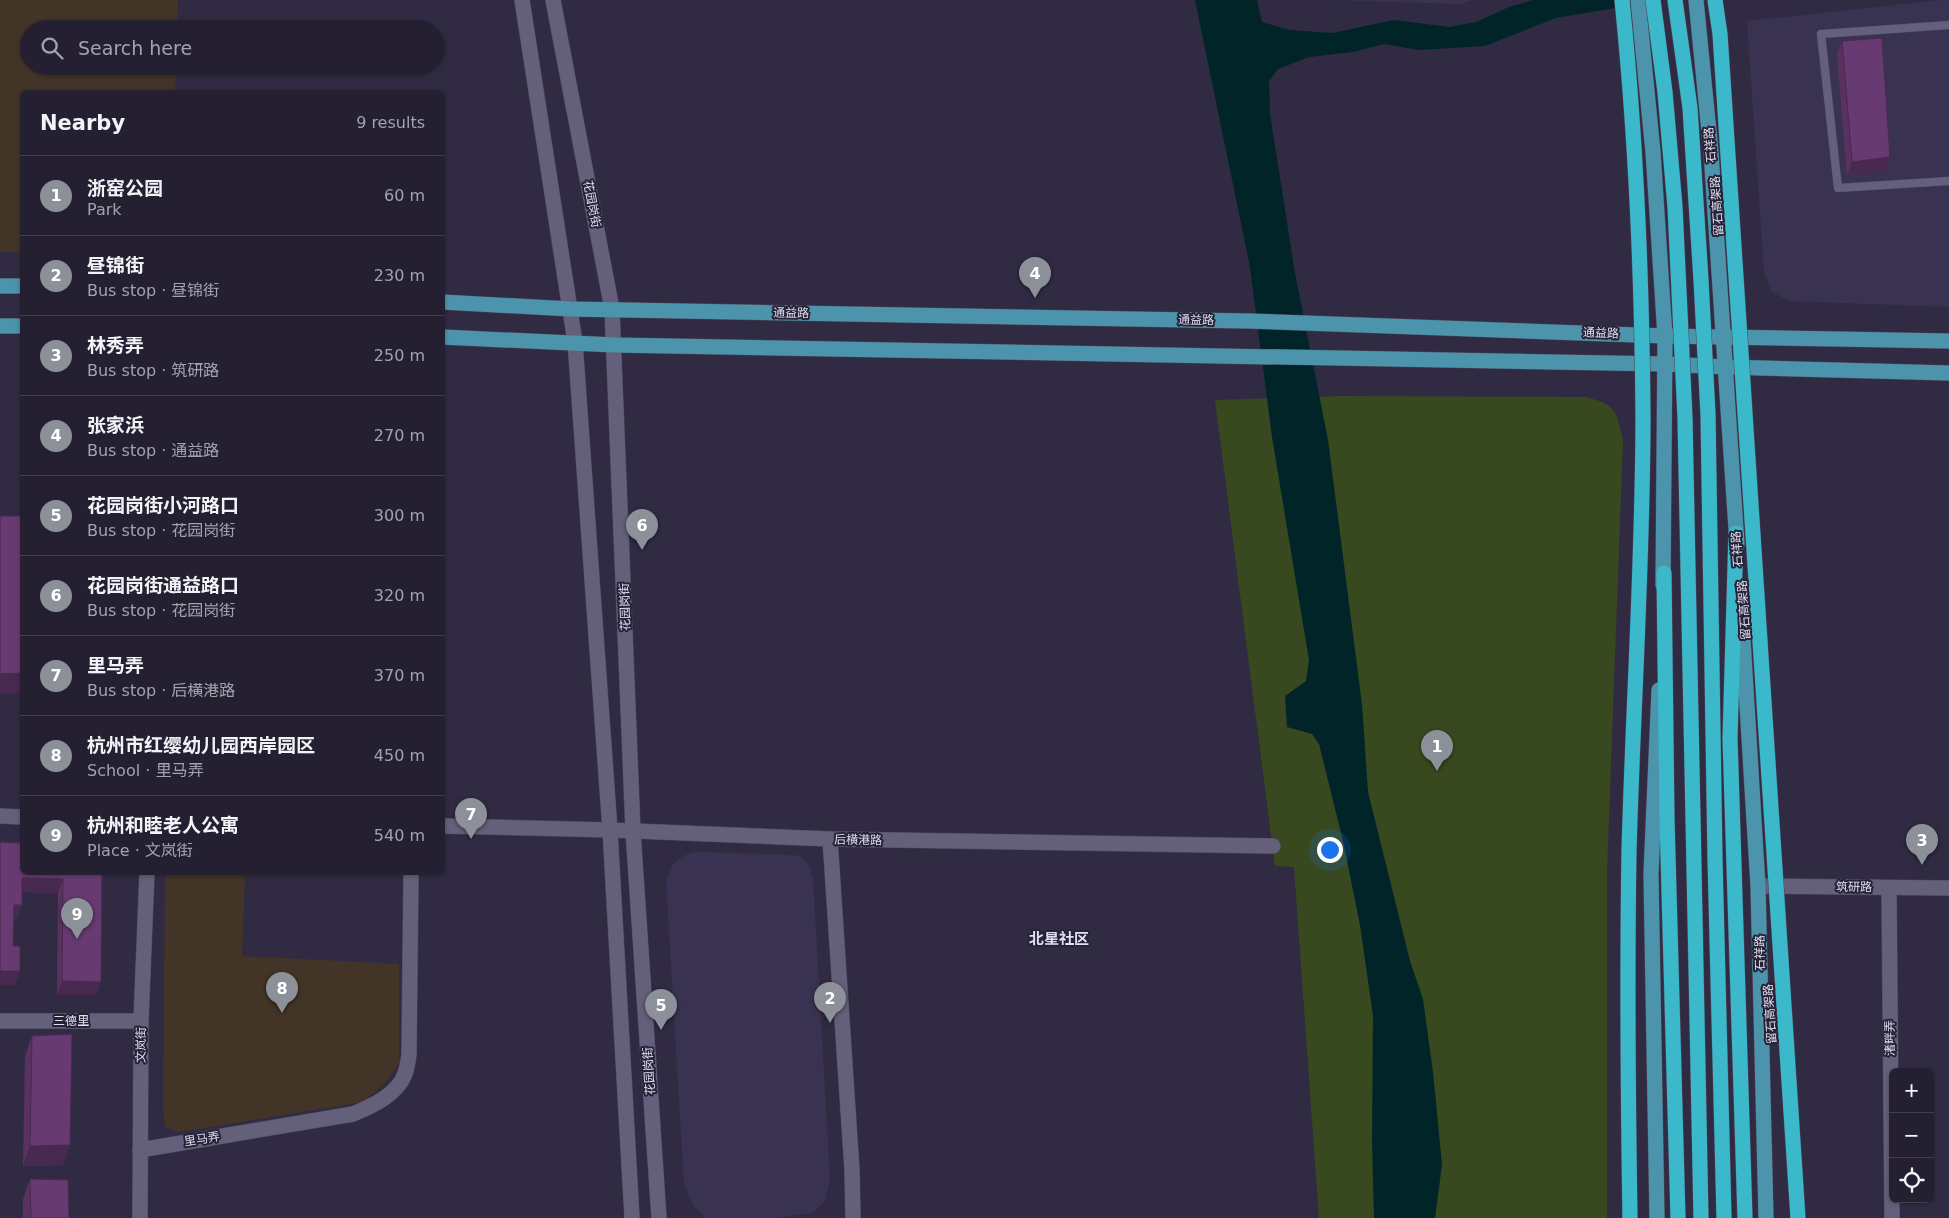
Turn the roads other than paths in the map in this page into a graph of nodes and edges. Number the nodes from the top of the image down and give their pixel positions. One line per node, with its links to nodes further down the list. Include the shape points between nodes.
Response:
1 (522, 0): 14 (street, 花园岗街)
2 (553, 0): 15 (street, 花园岗街)
3 (1622, 0): 48 (highway, bridge, via 1632,93 1638,216 1642,416 1630,849 1627,1061)
4 (1653, 0): 51 (highway, bridge, via 1675,207 1685,418)
5 (1675, 0): 52 (highway, 留石高架路, bridge, via 1690,108 1708,414)
6 (1715, 0): 55 (highway, 留石高架路, bridge, via 1721,44 1752,494)
7 (1696, 3): 20 (main road, 石祥路, via 1711,152)
8 (1638, 6): 18 (main road, via 1653,152)
9 (1949, 25): 10 (lane, via 1821,34 1838,188)
10 (1949, 181)
11 (0, 286): 12 (main road)
12 (20, 286)
13 (445, 302): 14 (main road, 通益路)
14 (570, 308): 15 (main road, 通益路); 22 (street, 花园岗街)
15 (612, 309): 18 (main road, 通益路, via 1248,321); 23 (street, 花园岗街)
16 (0, 326): 17 (main road)
17 (20, 326)
18 (1665, 336): 20 (main road, 通益路); 24 (main road)
19 (445, 337): 22 (main road)
20 (1724, 337): 21 (main road, 通益路); 25 (main road, 石祥路)
21 (1949, 341)
22 (575, 342): 23 (main road); 32 (street, 花园岗街)
23 (615, 344): 24 (main road); 33 (street, 花园岗街)
24 (1665, 364): 25 (main road); 28 (main road)
25 (1726, 367): 26 (main road); 27 (main road, 石祥路)
26 (1949, 373)
27 (1736, 534): 38 (main road, 石祥路); 53 (highway, via 1730,738)
28 (1664, 573): 49 (main road, via 1651,874); 50 (highway)
29 (0, 816): 30 (street)
30 (20, 817)
31 (445, 826): 32 (street, 后横港路)
32 (610, 830): 33 (street, 后横港路); 45 (street, 花园岗街)
33 (633, 831): 34 (street, 后横港路); 46 (street, 花园岗街)
34 (830, 839): 35 (street, 后横港路); 47 (street)
35 (1273, 846)
36 (147, 875): 42 (street, 文岚街)
37 (411, 875): 43 (street, 里马弄, via 409,1055 405,1076 392,1092 353,1114)
38 (1758, 886): 39 (street, 筑研路); 54 (main road, 石祥路)
39 (1889, 888): 40 (street, 筑研路); 56 (street, 渚畔弄)
40 (1949, 888)
41 (0, 1022): 42 (street, 三德里)
42 (141, 1022): 43 (street, 文岚街)
43 (140, 1150): 44 (street, 文岚街)
44 (140, 1218)
45 (632, 1218)
46 (659, 1218)
47 (853, 1218)
48 (1630, 1218)
49 (1657, 1218)
50 (1678, 1218)
51 (1701, 1218)
52 (1724, 1218)
53 (1745, 1218)
54 (1766, 1218)
55 (1798, 1218)
56 (1892, 1218)

